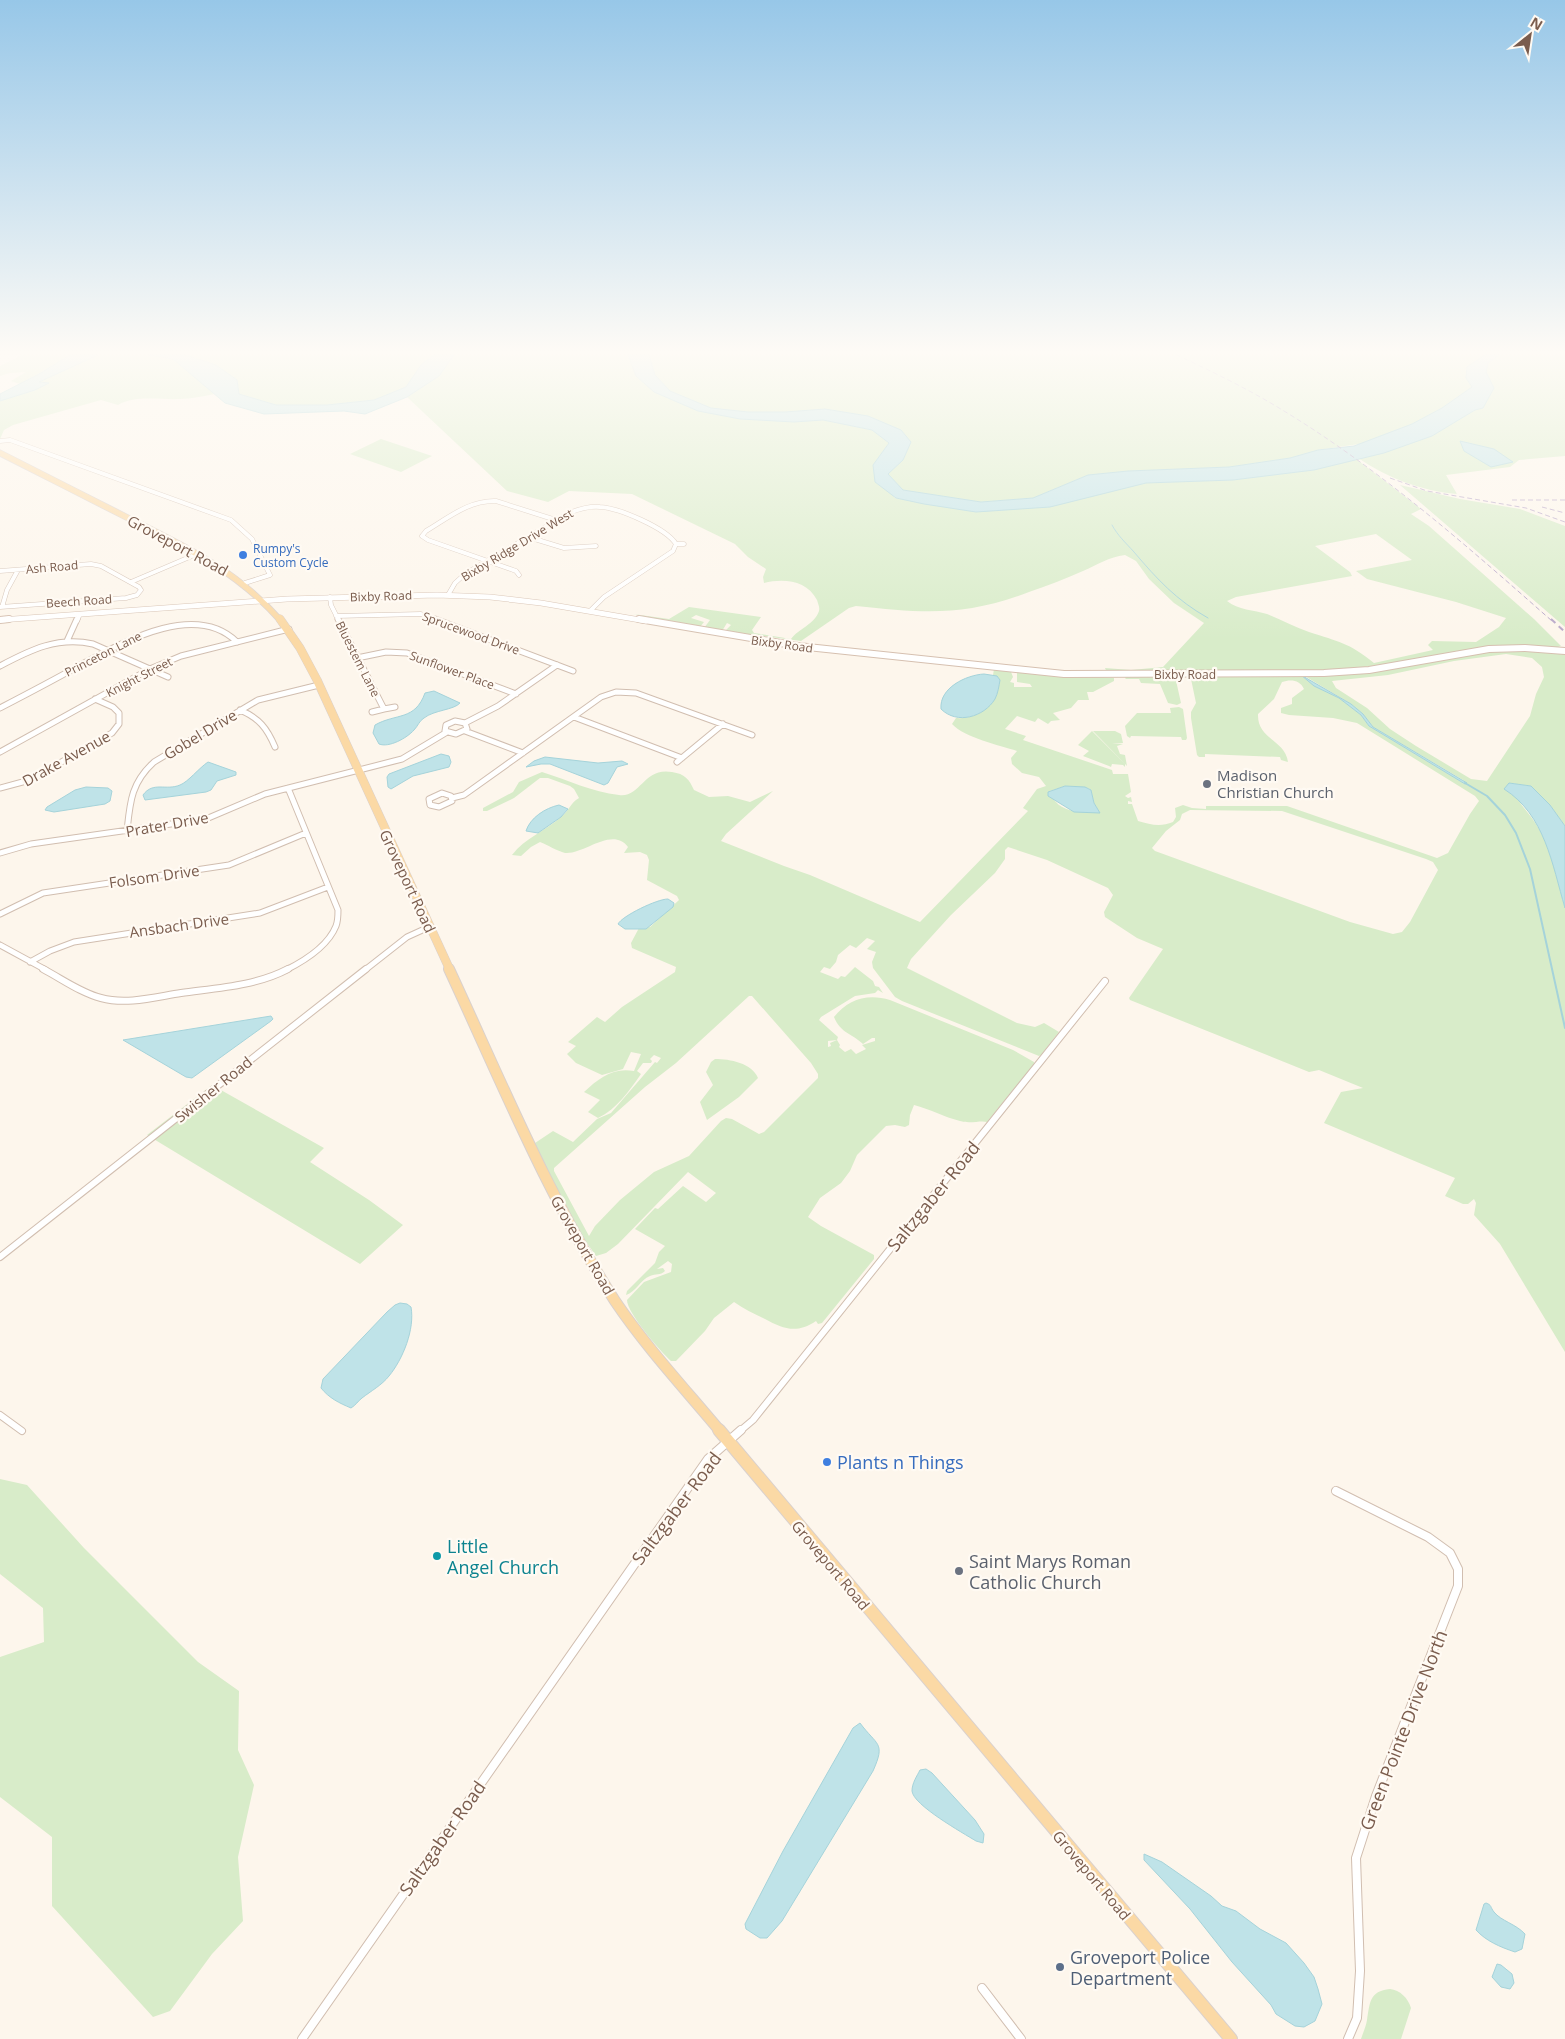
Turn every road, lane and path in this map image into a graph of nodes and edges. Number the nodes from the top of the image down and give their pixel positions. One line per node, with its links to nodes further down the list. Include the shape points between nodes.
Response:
1 (38, 450): 16 (street, via 235,521 251,535 270,575)
2 (0, 453): 10 (main road, Groveport Road)
3 (556, 520): 5 (street, via 486,499 423,532); 6 (street, Bixby Ridge Drive West); 7 (street, Bixby Ridge Drive West, via 586,505 610,507 667,535)
4 (415, 536): 5 (street)
5 (422, 536): 11 (street)
6 (528, 537): 9 (street, via 564,548); 11 (street, Bixby Ridge Drive West)
7 (676, 544): 8 (street); 23 (street, via 673,550 604,597)
8 (684, 544)
9 (596, 546)
10 (199, 553): 15 (street); 16 (main road, Groveport Road)
11 (488, 561): 14 (street); 19 (street, Bixby Ridge Drive West, via 460,578)
12 (18, 570): 13 (street, Ash Road); 15 (street, Ash Road, via 91,564); 17 (street)
13 (0, 571)
14 (519, 575)
15 (130, 582): 22 (street, Beech Road, via 141,590 130,597)
16 (245, 583): 21 (main road, Groveport Road)
17 (7, 590): 18 (street); 22 (street)
18 (0, 591)
19 (448, 595): 20 (street, Bixby Road); 23 (street, Bixby Road, via 506,599)
20 (330, 597): 21 (street, Bixby Road); 25 (street, Bluestem Lane)
21 (265, 601): 24 (street, Bixby Road); 27 (main road, Groveport Road)
22 (1, 607)
23 (590, 611): 31 (street, Bixby Road, via 792,646 1048,673 1300,674 1370,670 1496,648)
24 (80, 614): 26 (street, Bixby Road); 28 (street)
25 (336, 616): 32 (street, Bluestem Lane); 33 (street, Sprucewood Drive, via 421,614)
26 (0, 620)
27 (289, 629): 29 (street, Knight Street); 38 (main road, Groveport Road)
28 (67, 641): 30 (street, via 85,642); 34 (street, via 41,646)
29 (237, 642): 30 (street, Princeton Lane, via 221,628 194,626 150,632); 35 (street, Knight Street, via 172,659)
30 (108, 651): 35 (street); 42 (street, Princeton Lane)
31 (1565, 651)
32 (357, 658): 39 (street, Sunflower Place, via 386,652 407,653); 43 (street, Bluestem Lane)
33 (558, 665): 36 (street, Sprucewood Drive); 39 (street)
34 (0, 666)
35 (150, 669): 37 (street); 40 (street, Knight Street)
36 (574, 671)
37 (168, 677)
38 (319, 685): 44 (street, Gobel Drive, via 265,697); 55 (main road, Groveport Road)
39 (516, 694): 47 (street)
40 (95, 699): 53 (street, Knight Street); 56 (street, Drake Avenue, via 119,713 119,724 112,733 30,780)
41 (395, 707): 43 (street, Bluestem Lane)
42 (0, 708)
43 (384, 709): 45 (street)
44 (240, 710): 52 (street, via 264,723); 59 (street, Gobel Drive, via 170,751 141,774 134,785)
45 (372, 712)
46 (574, 717): 48 (street, via 606,694 629,692); 48 (street, via 680,760); 54 (street)
47 (465, 723): 49 (street, via 468,727); 50 (street, Prater Drive, via 448,723 444,727)
48 (723, 724): 51 (street)
49 (465, 731): 50 (street); 54 (street)
50 (447, 732): 55 (street, Prater Drive, via 402,759)
51 (752, 735)
52 (275, 747)
53 (0, 752)
54 (523, 753): 58 (street, via 464,795)
55 (358, 770): 57 (street, Prater Drive); 64 (main road, Groveport Road)
56 (0, 788)
57 (288, 788): 59 (street, Prater Drive, via 257,797 206,819); 60 (street)
58 (452, 798)
59 (127, 831): 61 (street, Prater Drive, via 31,844)
60 (306, 833): 62 (street); 63 (street, Folsom Drive, via 229,865 43,893)
61 (0, 854)
62 (328, 887): 66 (street, Ansbach Drive, via 260,913 74,942); 66 (street, via 338,910 334,933 308,957 275,976 243,984 118,1000 90,995)
63 (0, 914)
64 (429, 927): 68 (street, Swisher Road, via 407,937); 71 (main road, Groveport Road, via 530,1147 570,1225 616,1302)
65 (0, 945): 66 (street)
66 (30, 962)
67 (1105, 981): 71 (street, Saltzgaber Road, via 753,1420)
68 (0, 1257)
69 (0, 1415): 70 (street)
70 (22, 1431)
71 (727, 1442): 74 (street, Saltzgaber Road, via 708,1459); 76 (main road, Groveport Road)
72 (1336, 1492): 77 (street, Green Pointe Drive North, via 1428,1537 1450,1553 1458,1569 1458,1586 1376,1796 1356,1858 1360,1972 1357,2018)
73 (982, 1988): 75 (street)
74 (302, 2039)
75 (1021, 2039)
76 (1231, 2039)
77 (1348, 2039)

